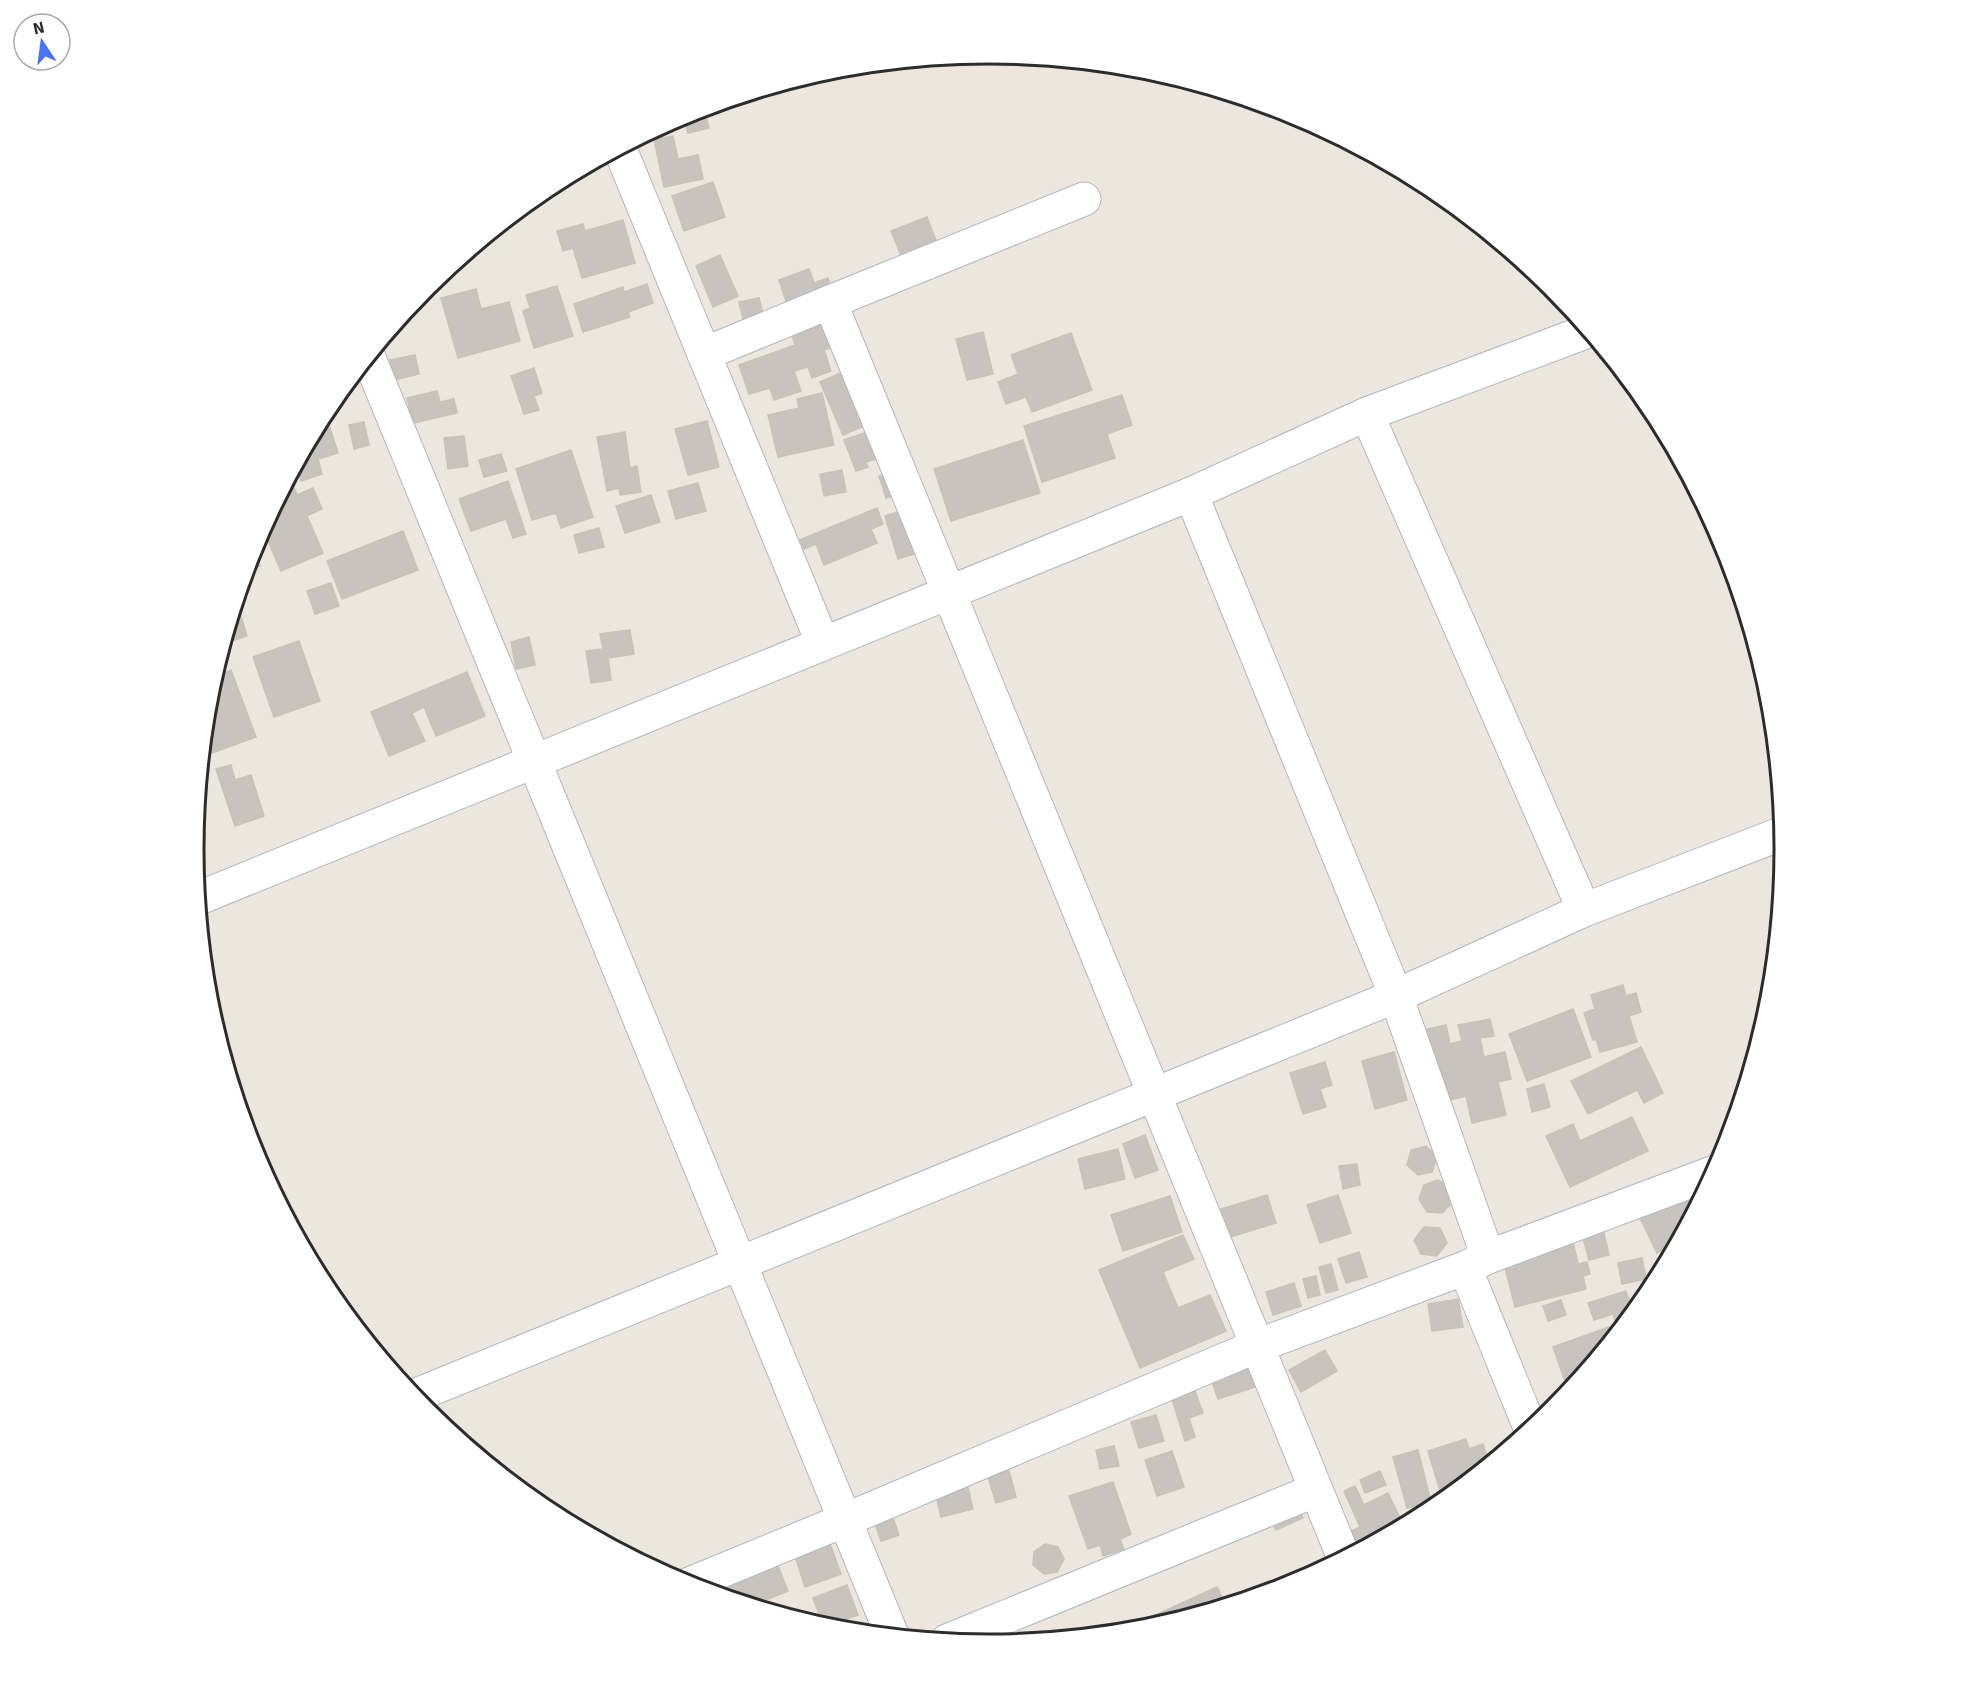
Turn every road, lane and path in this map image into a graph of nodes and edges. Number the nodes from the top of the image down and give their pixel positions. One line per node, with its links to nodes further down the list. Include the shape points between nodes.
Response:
1 (623, 156): 5 (street)
2 (1084, 199): 3 (street)
3 (830, 303): 5 (street); 9 (street)
4 (1581, 334): 7 (street)
5 (704, 354): 10 (street)
6 (372, 366): 11 (street)
7 (1367, 414): 8 (street); 14 (street)
8 (1191, 494): 9 (street); 15 (street)
9 (948, 592): 10 (street); 16 (street)
10 (823, 644): 11 (street)
11 (534, 761): 13 (street); 19 (street)
12 (1774, 837): 14 (street)
13 (206, 895)
14 (1584, 910): 15 (street)
15 (1396, 996): 16 (street); 18 (street)
16 (1154, 1094): 19 (street); 20 (street)
17 (1703, 1176): 18 (street)
18 (1477, 1262): 20 (street); 22 (street)
19 (740, 1263): 21 (street); 24 (street)
20 (1257, 1346): 23 (street); 24 (street)
21 (423, 1393)
22 (1528, 1421)
23 (1316, 1490): 25 (street); 28 (street)
24 (845, 1520): 26 (street); 27 (street)
25 (1341, 1552)
26 (701, 1579)
27 (889, 1628)
28 (965, 1634)

